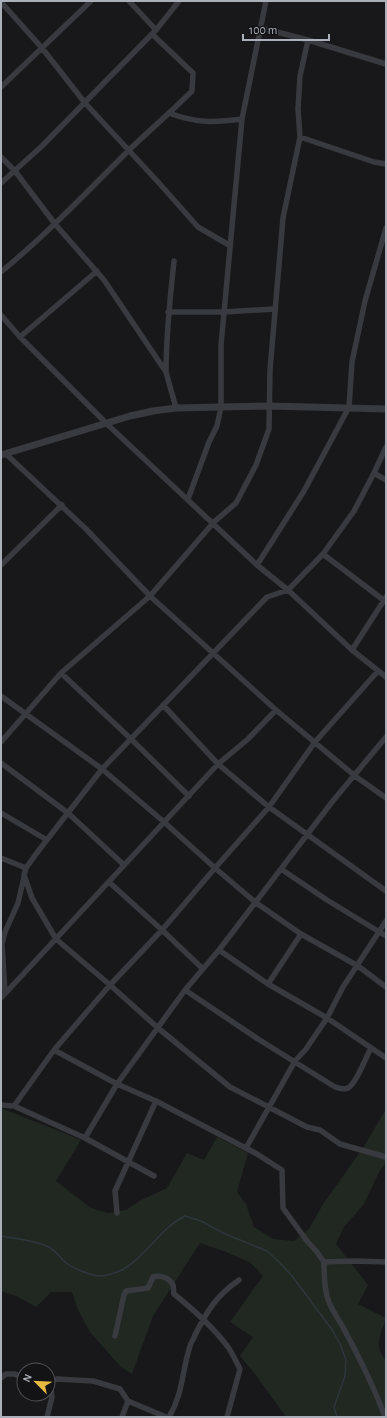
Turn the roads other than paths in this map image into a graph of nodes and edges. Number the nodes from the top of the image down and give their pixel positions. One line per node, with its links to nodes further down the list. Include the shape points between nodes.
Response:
1 (91, 1): 10 (street)
2 (129, 1): 8 (street)
3 (179, 1): 8 (street)
4 (260, 1): 6 (street)
5 (1, 2): 10 (street)
6 (265, 4): 7 (street)
7 (261, 28): 9 (street); 15 (street)
8 (154, 32): 13 (street); 14 (street, via 193,73 192,91)
9 (308, 40): 11 (street); 16 (street, via 300,76)
10 (42, 48): 12 (street); 13 (street)
11 (386, 64)
12 (1, 87)
13 (85, 103): 17 (street); 20 (street)
14 (169, 113): 15 (street, via 202,122); 17 (street)
15 (242, 120): 24 (street)
16 (300, 137): 19 (street); 28 (street, via 284,218)
17 (129, 150): 22 (street); 24 (street, via 198,227)
18 (1, 157): 20 (street)
19 (386, 164)
20 (15, 171): 21 (street); 22 (street)
21 (1, 183)
22 (55, 224): 26 (street); 27 (street)
23 (386, 228): 36 (street, via 365,301 352,362)
24 (230, 246): 30 (street)
25 (174, 261): 29 (street)
26 (97, 271): 32 (street); 33 (street)
27 (1, 272)
28 (275, 309): 30 (street); 34 (street)
29 (168, 312): 30 (street); 33 (street)
30 (224, 312): 35 (street)
31 (1, 315): 32 (street)
32 (20, 337): 39 (street)
33 (166, 372): 37 (street)
34 (270, 406): 35 (street); 36 (street); 46 (street, via 269,429 256,465 236,503)
35 (221, 407): 37 (street); 44 (street)
36 (349, 407): 38 (street); 48 (street, via 304,491)
37 (176, 408): 39 (street, via 130,416)
38 (386, 409)
39 (107, 424): 41 (street); 44 (street)
40 (386, 447): 42 (street)
41 (3, 455): 45 (street)
42 (374, 473): 43 (street); 47 (street, via 354,511)
43 (386, 480)
44 (188, 499): 46 (street)
45 (62, 506): 49 (street); 51 (street)
46 (214, 522): 48 (street); 51 (street)
47 (324, 554): 50 (street); 52 (street)
48 (257, 564): 50 (street)
49 (1, 565)
50 (288, 590): 53 (street); 54 (street, via 267,597)
51 (150, 596): 54 (street); 56 (street)
52 (385, 600): 53 (street)
53 (352, 650): 55 (street)
54 (214, 653): 59 (street); 60 (street)
55 (378, 671): 57 (street); 65 (street)
56 (61, 673): 61 (street); 63 (street)
57 (386, 677)
58 (1, 696): 61 (street)
59 (163, 705): 63 (street); 68 (street)
60 (276, 710): 65 (street); 68 (street, via 248,739)
61 (26, 714): 64 (street); 69 (street)
62 (386, 737): 66 (street)
63 (131, 739): 69 (street); 71 (street)
64 (1, 742)
65 (315, 742): 70 (street); 73 (street)
66 (384, 745): 70 (street)
67 (1, 763): 75 (street)
68 (218, 764): 71 (street); 73 (street)
69 (102, 769): 75 (street); 76 (street)
70 (354, 776): 72 (street); 77 (street)
71 (189, 796): 76 (street)
72 (386, 798)
73 (269, 806): 77 (street); 82 (street)
74 (1, 813): 78 (street)
75 (68, 813): 78 (street); 80 (street)
76 (164, 822): 80 (street); 82 (street)
77 (307, 834): 83 (street); 86 (street)
78 (47, 840): 81 (street)
79 (1, 858): 81 (street)
80 (124, 865): 85 (street)
81 (26, 868): 84 (street)
82 (215, 868): 87 (street); 89 (street)
83 (281, 869): 87 (street); 90 (street)
84 (24, 875): 93 (street, via 32,898); 101 (street, via 18,903 2,944)
85 (109, 882): 89 (street); 93 (street)
86 (386, 891)
87 (255, 902): 91 (street); 94 (street)
88 (386, 921): 90 (street)
89 (162, 930): 96 (street); 98 (street)
90 (380, 932): 92 (street); 95 (street)
91 (301, 934): 95 (street); 97 (street)
92 (386, 936)
93 (56, 939): 98 (street); 101 (street)
94 (219, 950): 96 (street); 97 (street)
95 (358, 966): 99 (street); 103 (street)
96 (203, 969): 100 (street)
97 (268, 984): 103 (street)
98 (110, 985): 104 (street); 106 (street)
99 (386, 987)
100 (185, 990): 104 (street); 108 (street)
101 (5, 993): 102 (street)
102 (1, 998)
103 (327, 1018): 105 (street); 108 (street)
104 (158, 1028): 109 (street); 113 (street, via 230,1087)
105 (371, 1048): 107 (street); 108 (street, via 349,1088 335,1087)
106 (54, 1050): 109 (street); 112 (street)
107 (386, 1058)
108 (295, 1061): 113 (street)
109 (117, 1084): 110 (street); 114 (street)
110 (156, 1101): 115 (street); 117 (street)
111 (1, 1105): 112 (street)
112 (14, 1106): 114 (street)
113 (269, 1108): 115 (street); 116 (street, via 307,1127 320,1130 340,1144)
114 (85, 1138): 117 (street)
115 (246, 1148): 120 (street, via 282,1170 283,1208)
116 (386, 1157)
117 (129, 1161): 118 (street); 119 (street, via 115,1191)
118 (154, 1176)
119 (117, 1213)
120 (324, 1262): 121 (street); 135 (street, via 324,1284 332,1310 366,1372)
121 (386, 1262)
122 (239, 1280): 123 (street, via 226,1289)
123 (202, 1319): 124 (street, via 174,1294 170,1281 156,1276 148,1288 126,1291); 133 (street, via 190,1345 178,1400); 134 (street, via 229,1348 240,1369)
124 (115, 1336)
125 (16, 1375): 126 (street, via 6,1374)
126 (1, 1378)
127 (56, 1379): 128 (street, via 93,1381 120,1389)
128 (128, 1401): 132 (street); 133 (street)
129 (51, 1402): 131 (street)
130 (386, 1406): 135 (street)
131 (47, 1417)
132 (122, 1417)
133 (168, 1417)
134 (227, 1417)
135 (385, 1417)

